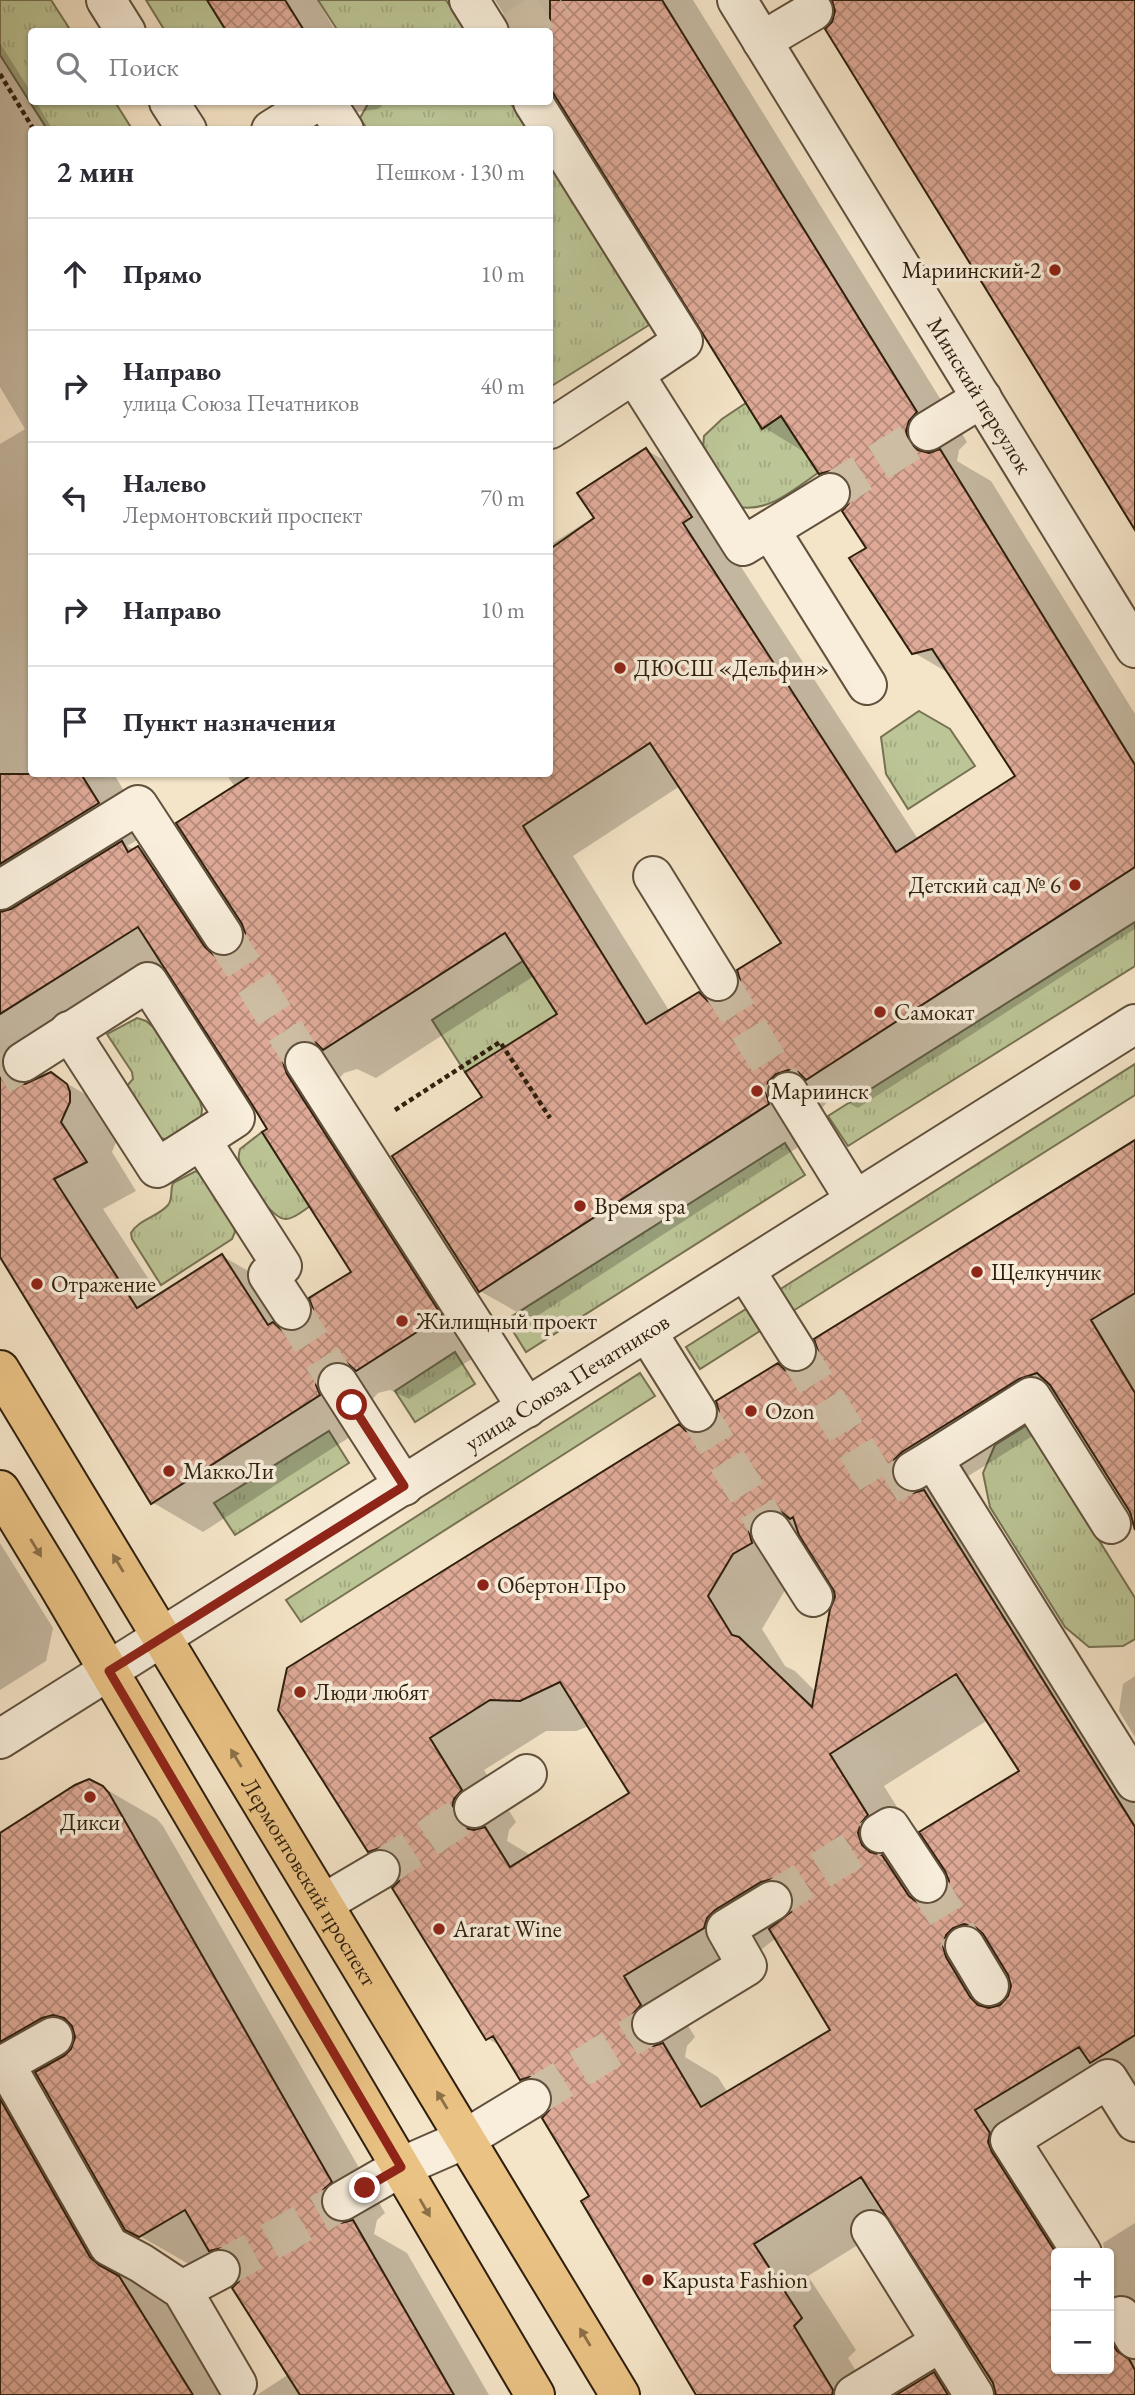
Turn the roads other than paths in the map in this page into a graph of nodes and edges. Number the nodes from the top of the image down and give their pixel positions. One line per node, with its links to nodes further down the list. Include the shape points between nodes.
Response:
1 (106, 0): 5 (street)
2 (469, 0): 6 (street)
3 (737, 0): 7 (street, Минский переулок)
4 (813, 10): 7 (street)
5 (124, 28)
6 (486, 28)
7 (762, 41): 18 (street, Минский переулок)
8 (172, 105): 12 (street)
9 (311, 105): 13 (street)
10 (328, 105): 14 (street)
11 (535, 105): 15 (street)
12 (185, 126)
13 (277, 126)
14 (341, 126)
15 (548, 126)
16 (553, 134): 17 (street, via 683,341)
17 (635, 374): 19 (street); 22 (street, via 743,546)
18 (982, 398): 20 (street); 23 (street, Минский переулок)
19 (553, 427)
20 (928, 431)
21 (830, 493): 22 (street)
22 (770, 530): 24 (street)
23 (1135, 648)
24 (867, 685)
25 (653, 876): 28 (street)
26 (0, 890): 27 (street, via 138,804)
27 (223, 935)
28 (718, 981)
29 (1135, 1024): 35 (street, улица Союза Печатников)
30 (69, 1031): 31 (street); 34 (street, via 157,1168); 34 (street, via 148,982 235,1118)
31 (23, 1062)
32 (305, 1062): 42 (street)
33 (788, 1092): 35 (street)
34 (201, 1140): 37 (street, via 282,1266 268,1275)
35 (855, 1200): 36 (street, улица Союза Печатников)
36 (745, 1270): 38 (street, улица Союза Печатников); 39 (street)
37 (291, 1310)
38 (647, 1332): 42 (street, улица Союза Печатников); 43 (street)
39 (796, 1351)
40 (0, 1370): 49 (main road, Лермонтовский проспект, one-way to 40)
41 (338, 1383): 44 (street)
42 (527, 1408): 44 (street, улица Союза Печатников)
43 (698, 1412)
44 (404, 1486): 49 (street, улица Союза Печатников)
45 (0, 1490): 50 (main road, one-way to 50)
46 (1111, 1524): 53 (street, via 1031,1397 923,1465)
47 (771, 1531): 48 (street)
48 (813, 1597)
49 (162, 1637): 50 (street, улица Союза Печатников); 59 (main road, Лермонтовский проспект, one-way to 49)
50 (109, 1671): 51 (street, улица Союза Печатников); 67 (main road)
51 (0, 1739)
52 (527, 1773): 54 (street)
53 (1135, 1782)
54 (474, 1808)
55 (880, 1833): 57 (street, via 890,1827)
56 (380, 1870): 59 (street)
57 (927, 1884)
58 (772, 1901): 62 (street, via 726,1929 747,1966)
59 (324, 1903): 66 (main road, Лермонтовский проспект, one-way to 59)
60 (964, 1946): 61 (street)
61 (989, 1986)
62 (652, 2024)
63 (53, 2037): 72 (street, via 5,2064 109,2246)
64 (531, 2099): 66 (street)
65 (1135, 2122): 70 (street, via 1108,2079 1010,2140)
66 (466, 2139): 67 (street); 76 (main road, Лермонтовский проспект, one-way to 66)
67 (401, 2167): 68 (street); 75 (main road, one-way to 75)
68 (342, 2201)
69 (871, 2231): 73 (street)
70 (1079, 2248)
71 (220, 2270): 72 (street)
72 (182, 2290): 74 (street)
73 (941, 2342): 77 (street); 78 (street)
74 (237, 2384)
75 (535, 2395)
76 (620, 2395)
77 (854, 2395)
78 (974, 2395)

